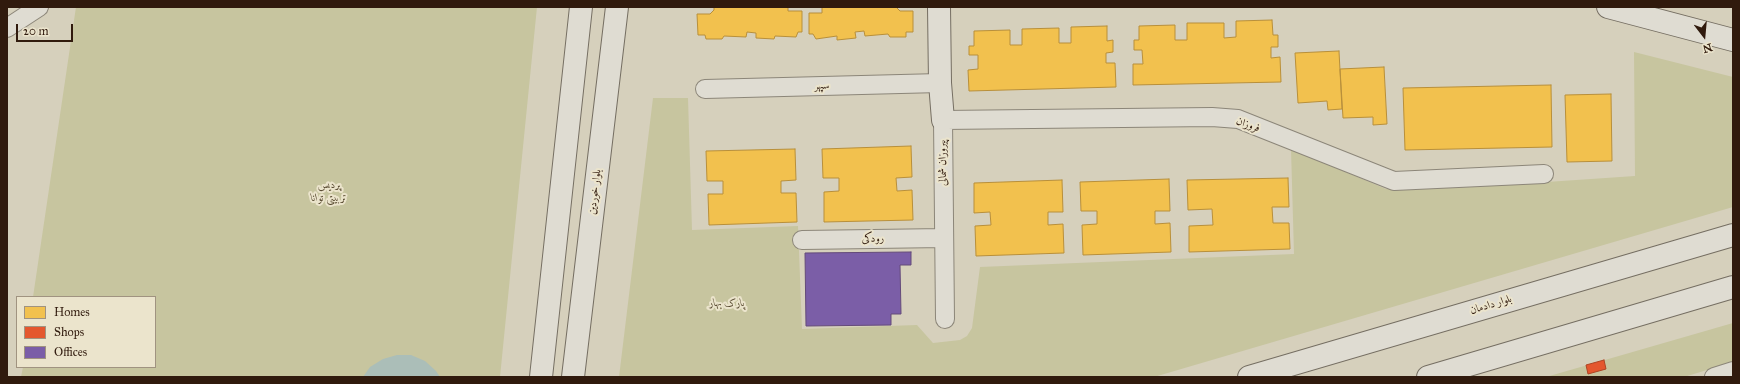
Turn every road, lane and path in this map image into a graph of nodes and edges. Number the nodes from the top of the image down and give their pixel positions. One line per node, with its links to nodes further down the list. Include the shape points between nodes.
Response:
1 (39, 7): 6 (street)
2 (581, 7): 19 (main road)
3 (617, 7): 20 (main road, بلوار خوردین)
4 (939, 7): 8 (main road, پیروزان شمالی)
5 (1608, 7): 7 (main road)
6 (7, 28)
7 (1733, 40)
8 (940, 83): 9 (street, سپهر); 10 (main road, پیروزان شمالی)
9 (705, 88)
10 (942, 120): 11 (street, فروزان, via 1212,117 1238,120 1394,181); 13 (street, پیروزان شمالی)
11 (1544, 174)
12 (1733, 234): 18 (main road, بلوار دادمان)
13 (944, 238): 14 (street, رودکی); 16 (street, پیروزان شمالی)
14 (802, 240)
15 (1733, 286): 22 (main road)
16 (945, 320)
17 (1733, 371): 23 (street)
18 (1282, 372): 21 (main road, بلوار دادمان)
19 (541, 377)
20 (573, 377)
21 (1249, 377)
22 (1428, 377)
23 (1714, 377)

